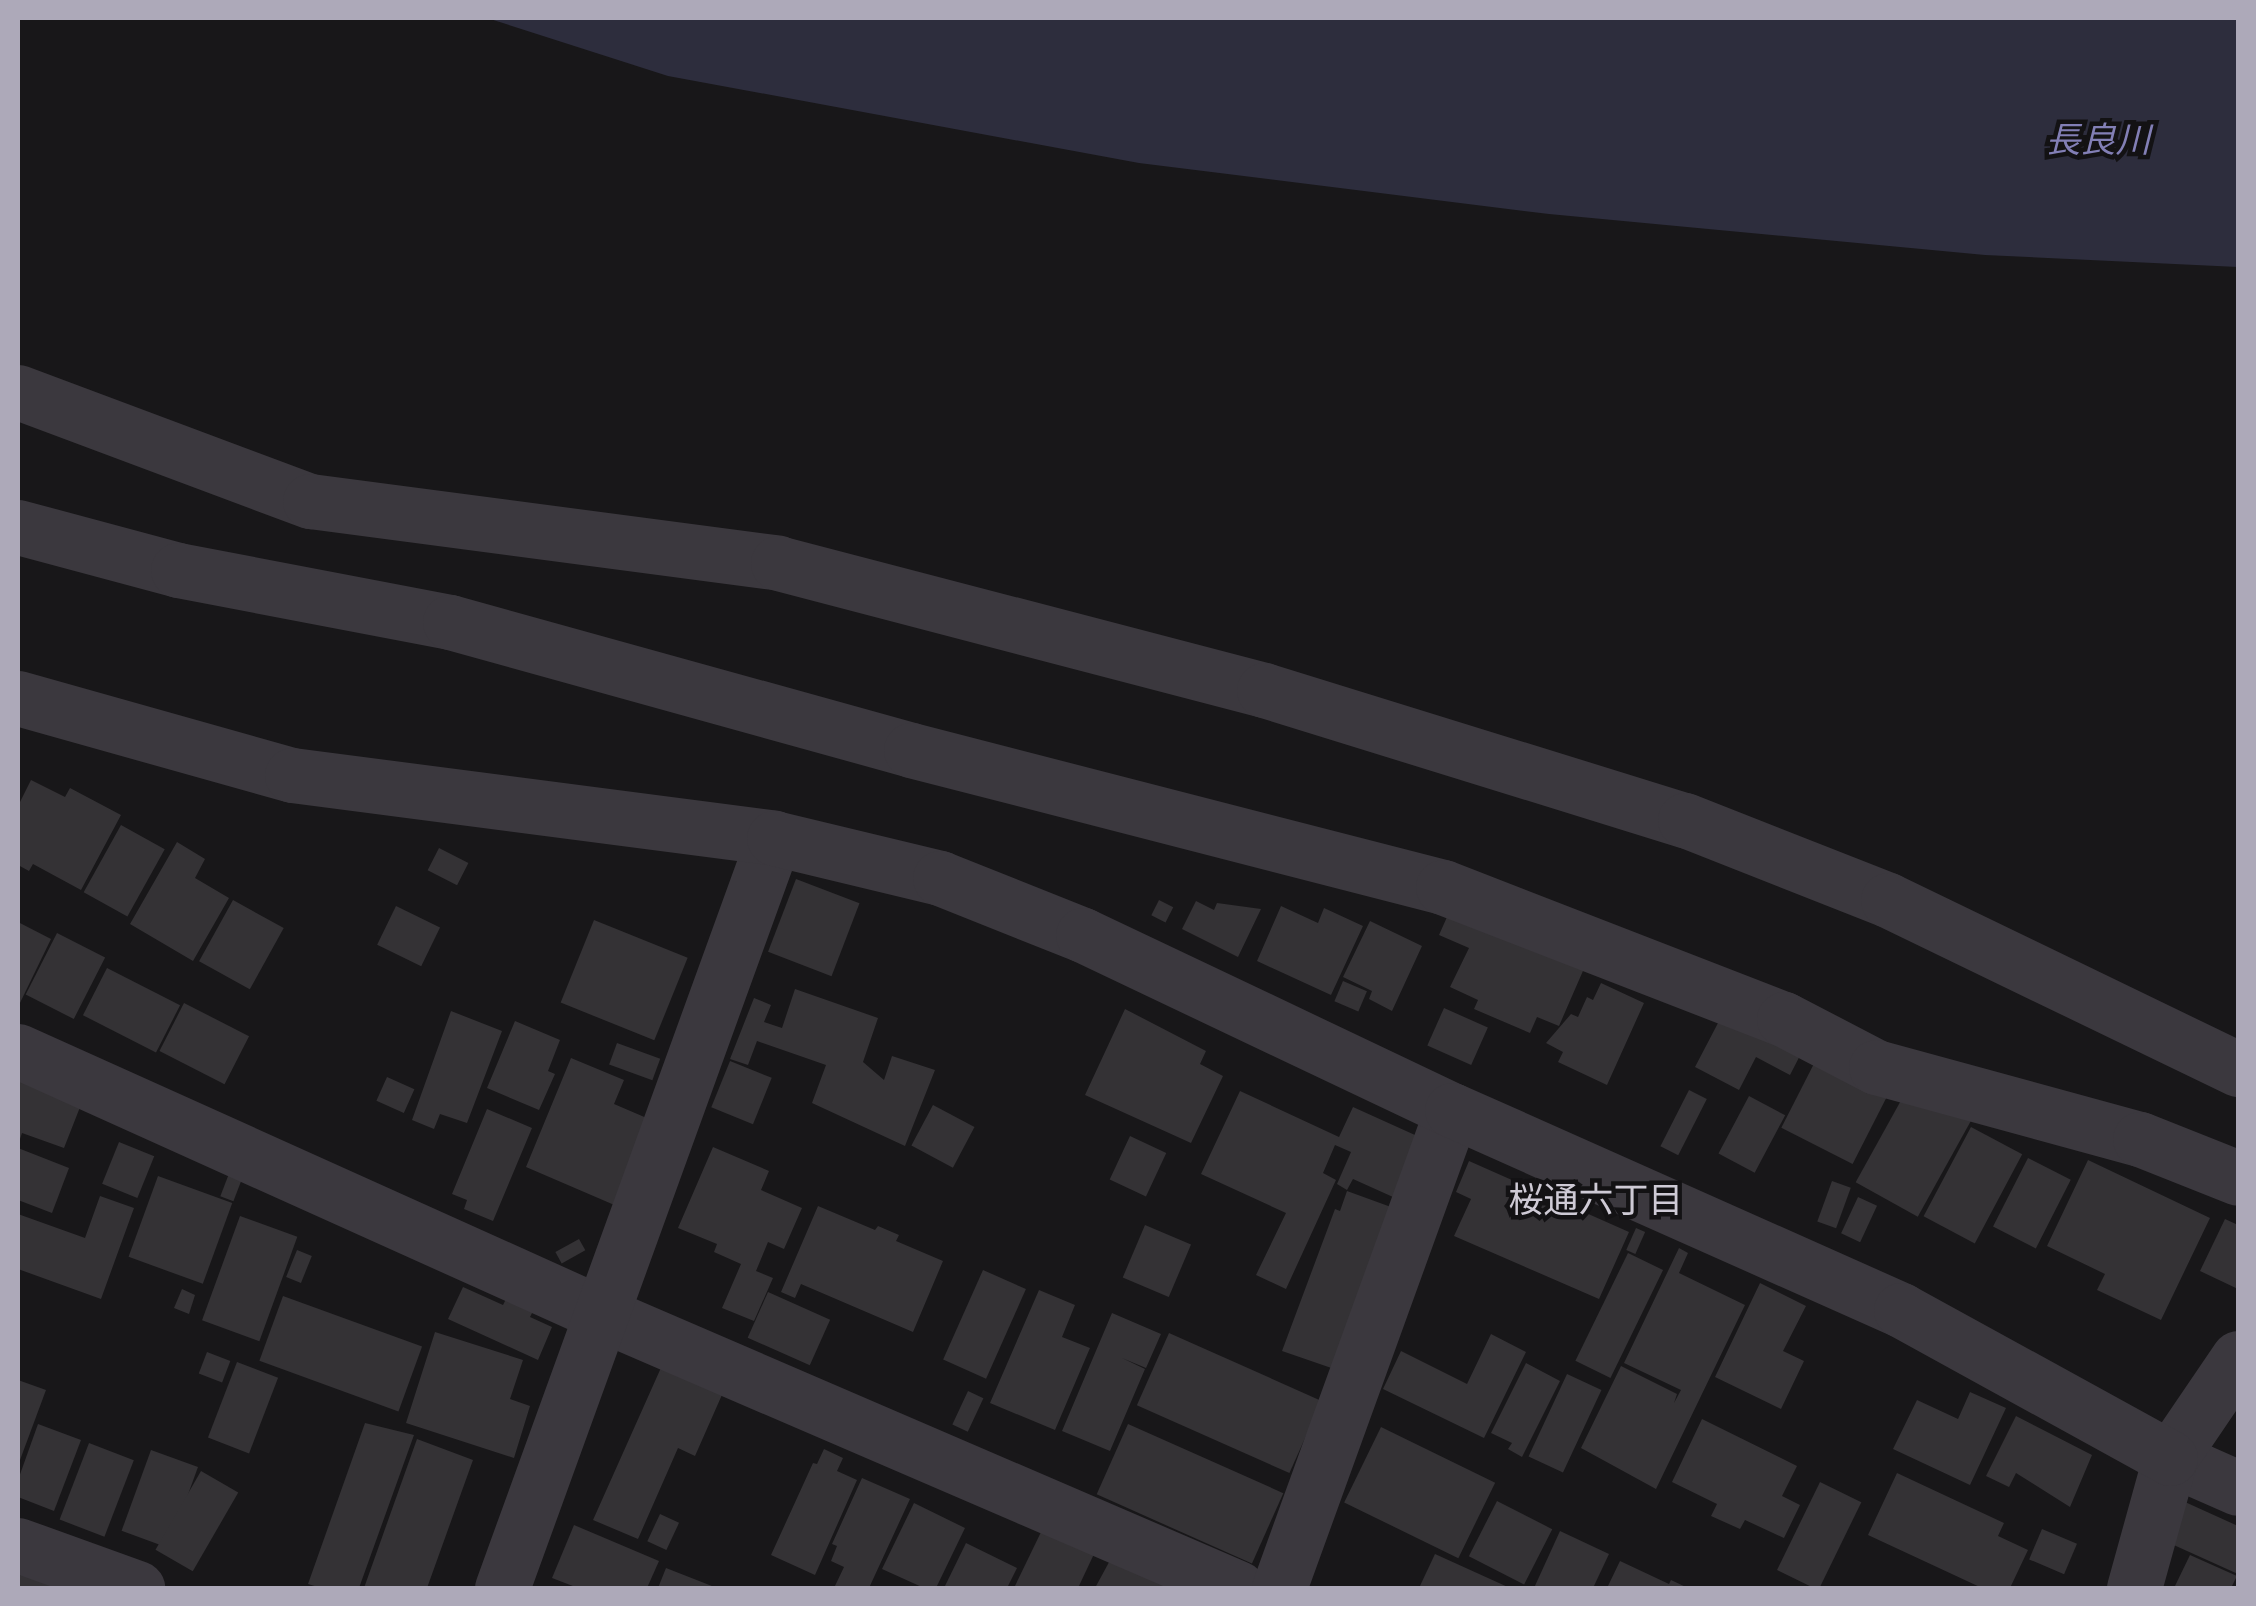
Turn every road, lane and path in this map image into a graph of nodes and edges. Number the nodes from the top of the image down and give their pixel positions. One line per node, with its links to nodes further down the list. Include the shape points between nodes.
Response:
1 (18, 392): 6 (street, via 310,501 778,563 1282,696 1685,820 1888,900)
2 (18, 527): 8 (street, via 178,570 450,622 1443,887 1784,1019 1876,1067 2140,1139)
3 (18, 698): 4 (street, via 292,775)
4 (774, 838): 7 (street, via 940,878 1083,935); 9 (street)
5 (18, 1051): 9 (street)
6 (2238, 1069)
7 (1452, 1110): 11 (street, via 1901,1310); 17 (street)
8 (2238, 1178)
9 (604, 1315): 15 (street); 16 (street)
10 (2238, 1358): 11 (street)
11 (2170, 1458): 12 (street); 18 (street)
12 (2238, 1488)
13 (18, 1545): 14 (street)
14 (138, 1588)
15 (502, 1588)
16 (1238, 1588)
17 (1278, 1588)
18 (2134, 1588)

